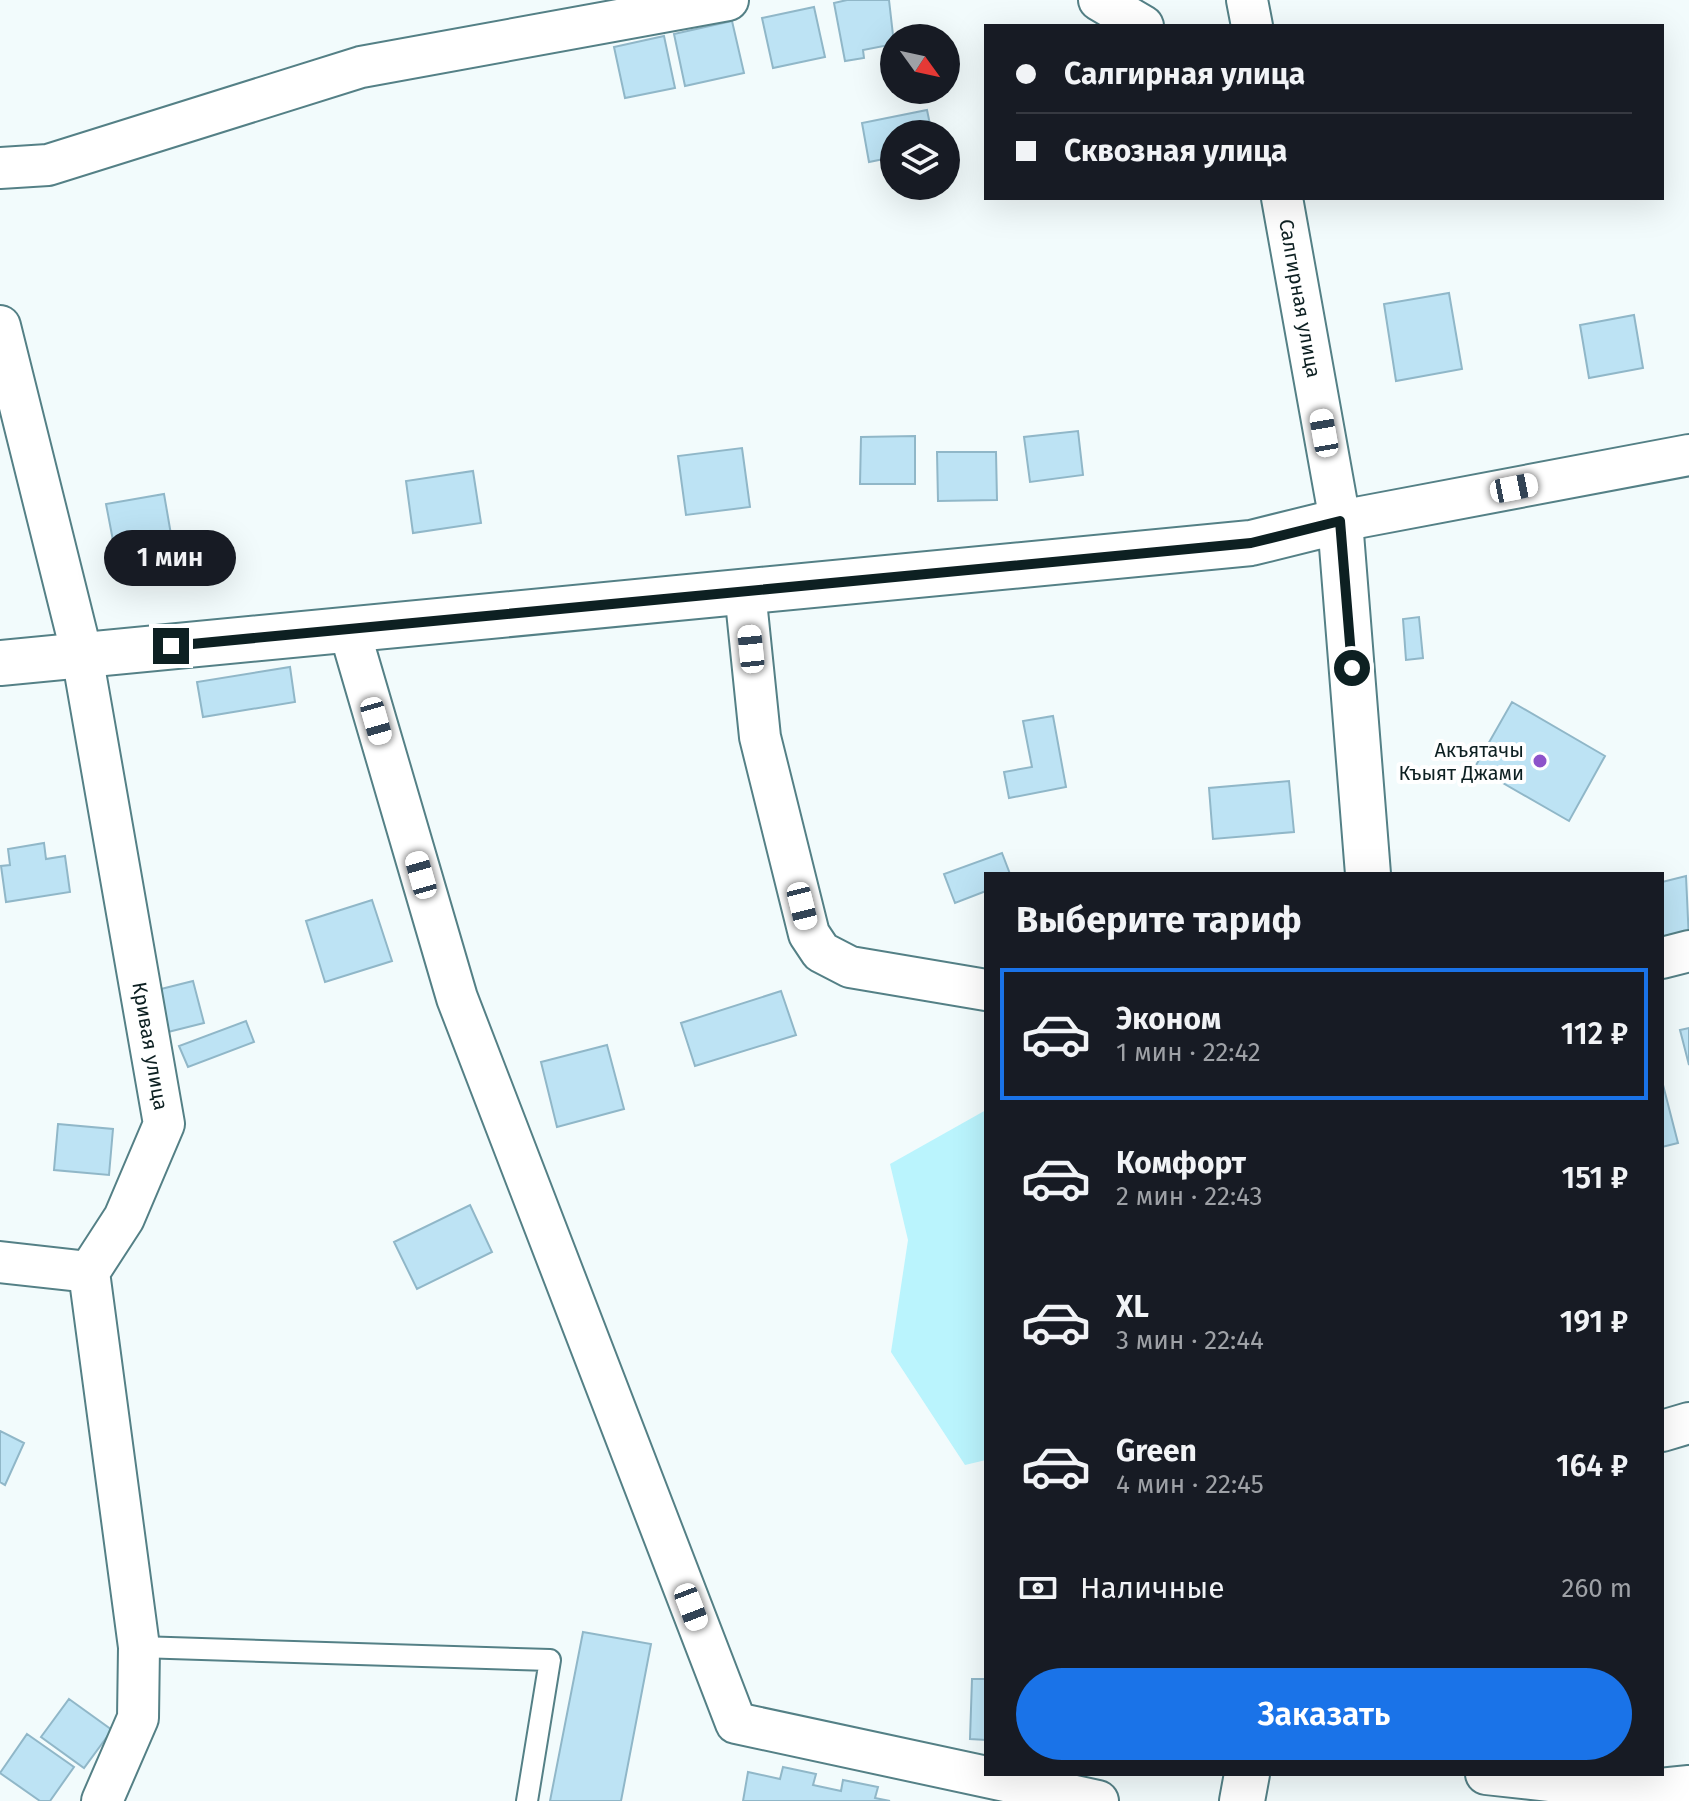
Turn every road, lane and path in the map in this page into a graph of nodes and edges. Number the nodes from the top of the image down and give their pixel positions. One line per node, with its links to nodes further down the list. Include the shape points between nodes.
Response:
1 (728, 0): 6 (street, via 361,67 48,165)
2 (1099, 0): 4 (street)
3 (1247, 0): 5 (street)
4 (1140, 24)
5 (1252, 24)
6 (0, 168)
7 (1282, 200): 10 (street, Салгирная улица)
8 (0, 326): 13 (street, Кривая улица)
9 (1689, 455): 10 (street)
10 (1340, 521): 11 (main road, via 1251,543); 15 (main road, Салгирная улица)
11 (745, 591): 12 (main road); 18 (street, via 760,737 809,934 821,952 850,967)
12 (349, 629): 13 (main road); 29 (street, via 457,998 736,1723)
13 (82, 655): 14 (main road); 20 (street, Кривая улица, via 164,1124 124,1218)
14 (0, 663)
15 (1368, 872)
16 (1689, 951): 17 (street)
17 (1664, 957)
18 (984, 990)
19 (0, 1262): 20 (street)
20 (89, 1272): 23 (street)
21 (1689, 1423): 22 (street)
22 (1664, 1430)
23 (139, 1647): 27 (street, via 138,1718); 28 (lane, via 550,1660)
24 (1247, 1776): 30 (main road)
25 (1504, 1776): 26 (street, via 1640,1791)
26 (1689, 1786)
27 (102, 1801)
28 (527, 1801)
29 (1098, 1801)
30 (1242, 1801)

